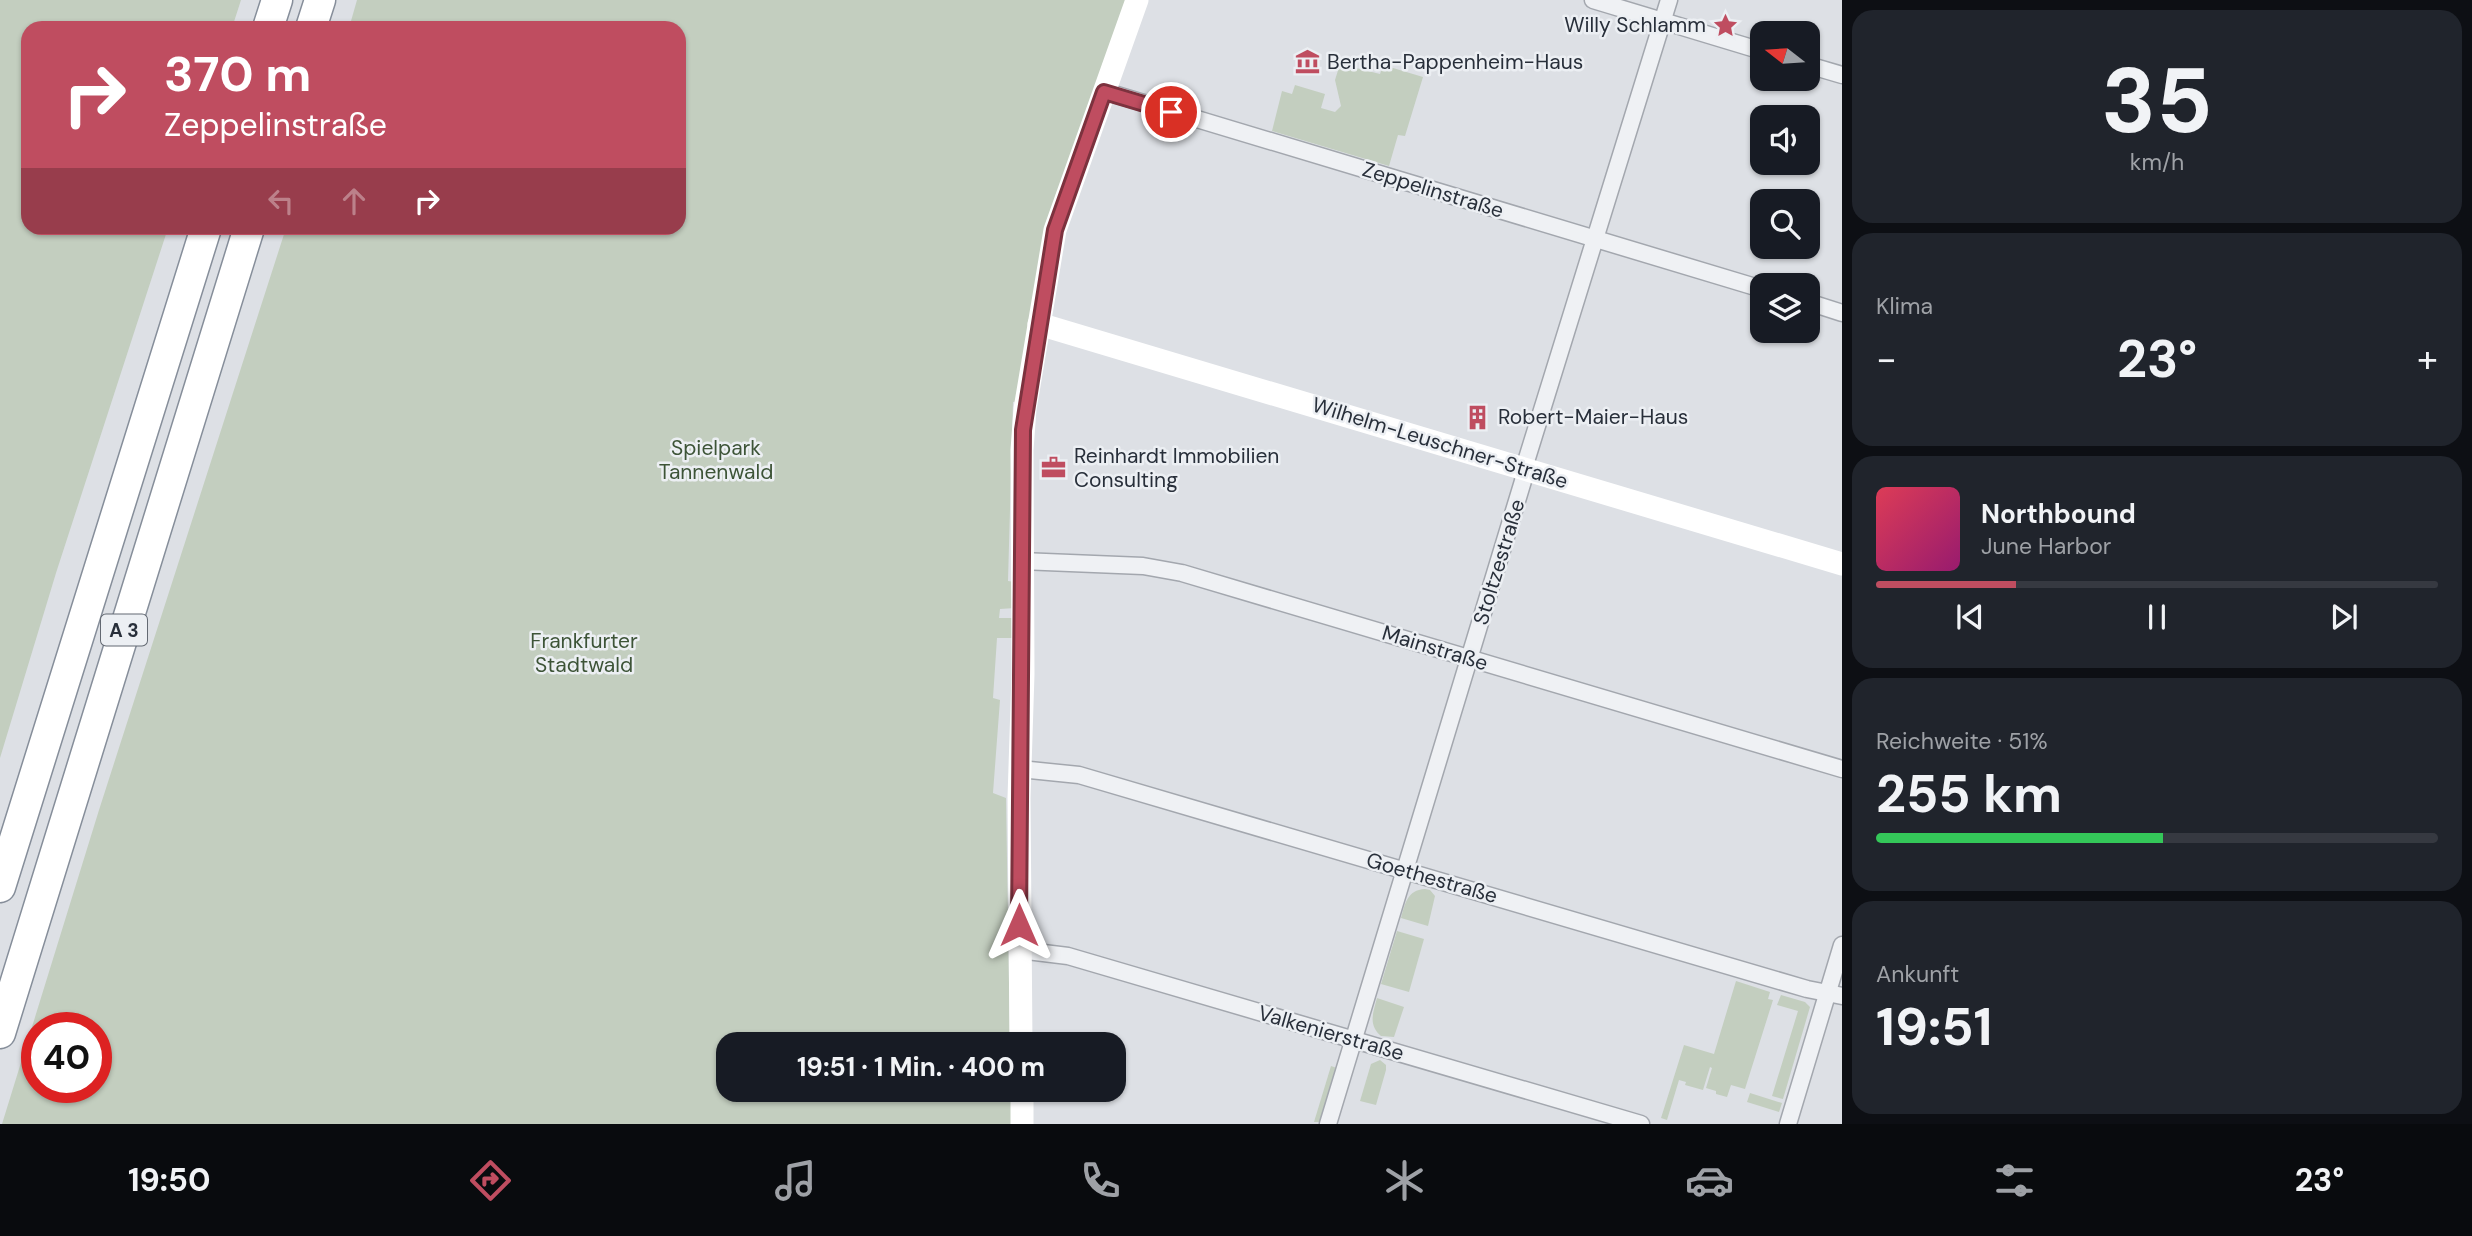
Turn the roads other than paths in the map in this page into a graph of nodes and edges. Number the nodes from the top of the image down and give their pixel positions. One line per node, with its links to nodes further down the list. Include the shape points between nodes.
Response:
1 (277, 0): 6 (highway)
2 (320, 0): 7 (highway)
3 (1137, 0): 12 (street)
4 (1593, 0): 8 (street)
5 (1669, 0): 8 (street, Stoltzestraße)
6 (270, 21)
7 (313, 21)
8 (1662, 21): 9 (street); 15 (street, Stoltzestraße)
9 (1750, 47)
10 (1820, 69): 11 (street)
11 (1842, 75)
12 (1104, 92): 15 (street, Zeppelinstraße); 19 (street, via 1055,230)
13 (204, 235): 27 (highway, A 3)
14 (247, 235): 32 (highway, A 3)
15 (1596, 239): 16 (street, Zeppelinstraße); 20 (street, Stoltzestraße)
16 (1750, 285)
17 (1820, 306): 18 (street)
18 (1842, 313)
19 (1039, 324): 20 (street, Wilhelm-Leuschner-Straße); 21 (street, via 1023,430)
20 (1524, 468): 22 (street, Wilhelm-Leuschner-Straße); 23 (street, Stoltzestraße)
21 (1021, 561): 23 (street, Mainstraße, via 1160,568); 24 (street)
22 (1842, 564)
23 (1469, 658): 25 (street, Mainstraße); 26 (street, Stoltzestraße)
24 (1020, 769): 26 (street, Goethestraße, via 1079,775); 29 (street)
25 (1842, 769)
26 (1404, 870): 30 (street, Goethestraße); 33 (street, Stoltzestraße)
27 (0, 887)
28 (1842, 945): 30 (street)
29 (1019, 950): 31 (street); 33 (street, Valkenierstraße, via 1068,956)
30 (1835, 995): 38 (street)
31 (1021, 1032)
32 (0, 1033)
33 (1354, 1040): 36 (street, Stoltzestraße); 37 (street, Valkenierstraße)
34 (1022, 1102): 35 (street)
35 (1022, 1124)
36 (1328, 1124)
37 (1641, 1124)
38 (1788, 1124)

